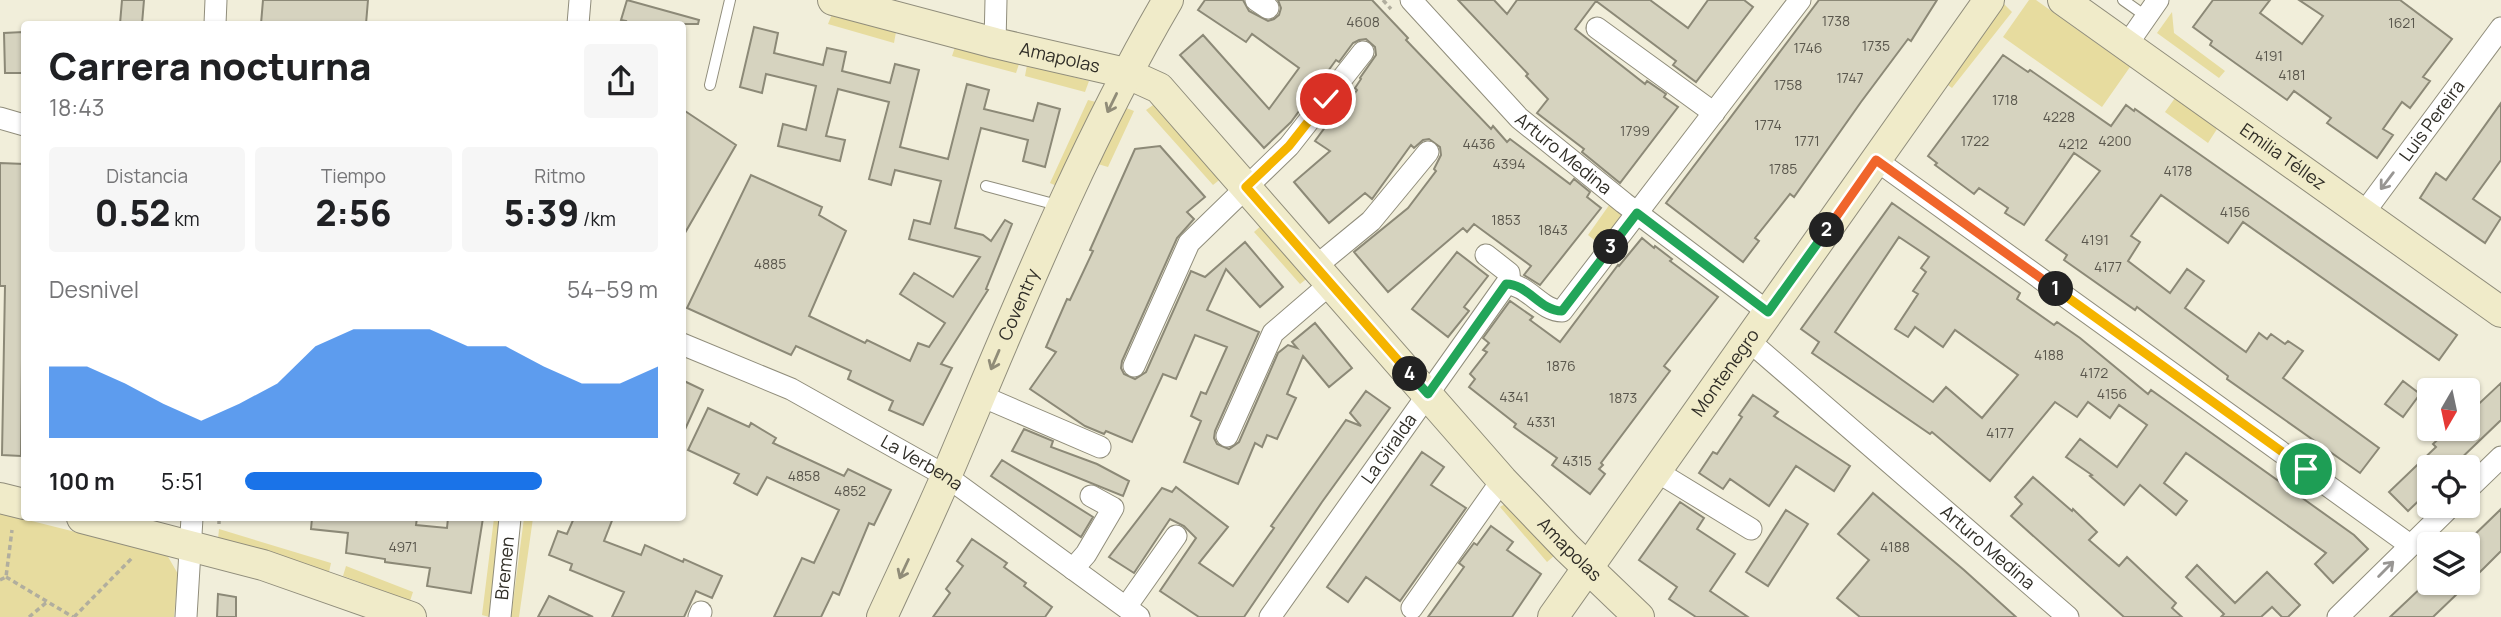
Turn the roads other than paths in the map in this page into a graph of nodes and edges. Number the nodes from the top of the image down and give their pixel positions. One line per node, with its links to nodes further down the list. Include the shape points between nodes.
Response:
1 (216, 0): 13 (street)
2 (580, 0): 14 (street)
3 (730, 0): 21 (lane)
4 (833, 0): 17 (street, Amapolas)
5 (996, 0): 17 (street)
6 (1168, 0): 20 (street, Coventry)
7 (1411, 0): 30 (street, Arturo Medina, via 1519,118)
8 (1989, 0): 26 (street, Montenegro)
9 (2063, 0): 18 (street, Emilia Téllez)
10 (2123, 0): 12 (lane)
11 (1789, 4): 22 (street)
12 (2152, 9): 18 (street)
13 (215, 21)
14 (578, 21)
15 (1597, 28): 22 (street)
16 (2501, 28): 31 (street, Luis Pereira, one-way to 31)
17 (995, 43): 20 (street, Amapolas)
18 (2126, 46): 31 (street, Emilia Téllez)
19 (1363, 52): 28 (street, via 1289,146)
20 (1126, 73): 28 (street, Amapolas, via 1159,88); 29 (street, Coventry, one-way to 29)
21 (710, 85)
22 (1714, 113): 30 (street)
23 (0, 118): 24 (street)
24 (21, 124)
25 (1428, 152): 33 (street)
26 (1876, 160): 35 (street, Montenegro); 58 (street)
27 (986, 186): 29 (lane)
28 (1246, 187): 33 (street, Amapolas); 39 (street, via 1189,243)
29 (1061, 206): 41 (street, Coventry, one-way to 41)
30 (1637, 213): 34 (street, via 1562,311 1553,311); 35 (street, Arturo Medina)
31 (2363, 214): 36 (street, Emilia Téllez)
32 (1486, 255): 34 (street, via 1509,274)
33 (1322, 275): 40 (street, Amapolas); 42 (street, via 1273,333)
34 (1510, 284): 40 (street, La Giralda)
35 (1768, 312): 37 (street, Montenegro)
36 (2501, 312)
37 (1748, 340): 45 (street, Montenegro); 70 (street, Arturo Medina)
38 (686, 346): 46 (street, La Verbena, via 791,389)
39 (1134, 366)
40 (1428, 394): 48 (street, Amapolas); 67 (street, La Giralda)
41 (979, 395): 43 (street); 46 (street, Coventry)
42 (1227, 436)
43 (1100, 447)
44 (2501, 457): 47 (street)
45 (1656, 471): 55 (street); 59 (street, Montenegro)
46 (946, 476): 60 (street, La Verbena); 66 (street, Coventry, one-way to 66)
47 (2480, 477)
48 (1502, 480): 59 (street, Amapolas); 61 (street)
49 (1091, 496): 60 (street, via 1113,508)
50 (0, 498): 51 (street)
51 (18, 517)
52 (2438, 518): 58 (street)
53 (107, 521): 56 (street)
54 (510, 521): 65 (street, Bremen)
55 (1751, 529)
56 (191, 531): 63 (street); 64 (street, via 263,565)
57 (1176, 536): 62 (street)
58 (2410, 545): 71 (street, one-way to 58)
59 (1588, 568): 68 (street, Montenegro); 69 (street, Amapolas)
60 (1073, 569): 62 (street, La Verbena)
61 (1412, 608)
62 (1133, 612)
63 (186, 617)
64 (411, 617)
65 (499, 617)
66 (882, 617)
67 (1269, 617)
68 (1553, 617)
69 (1639, 617)
70 (2068, 617)
71 (2338, 617)

